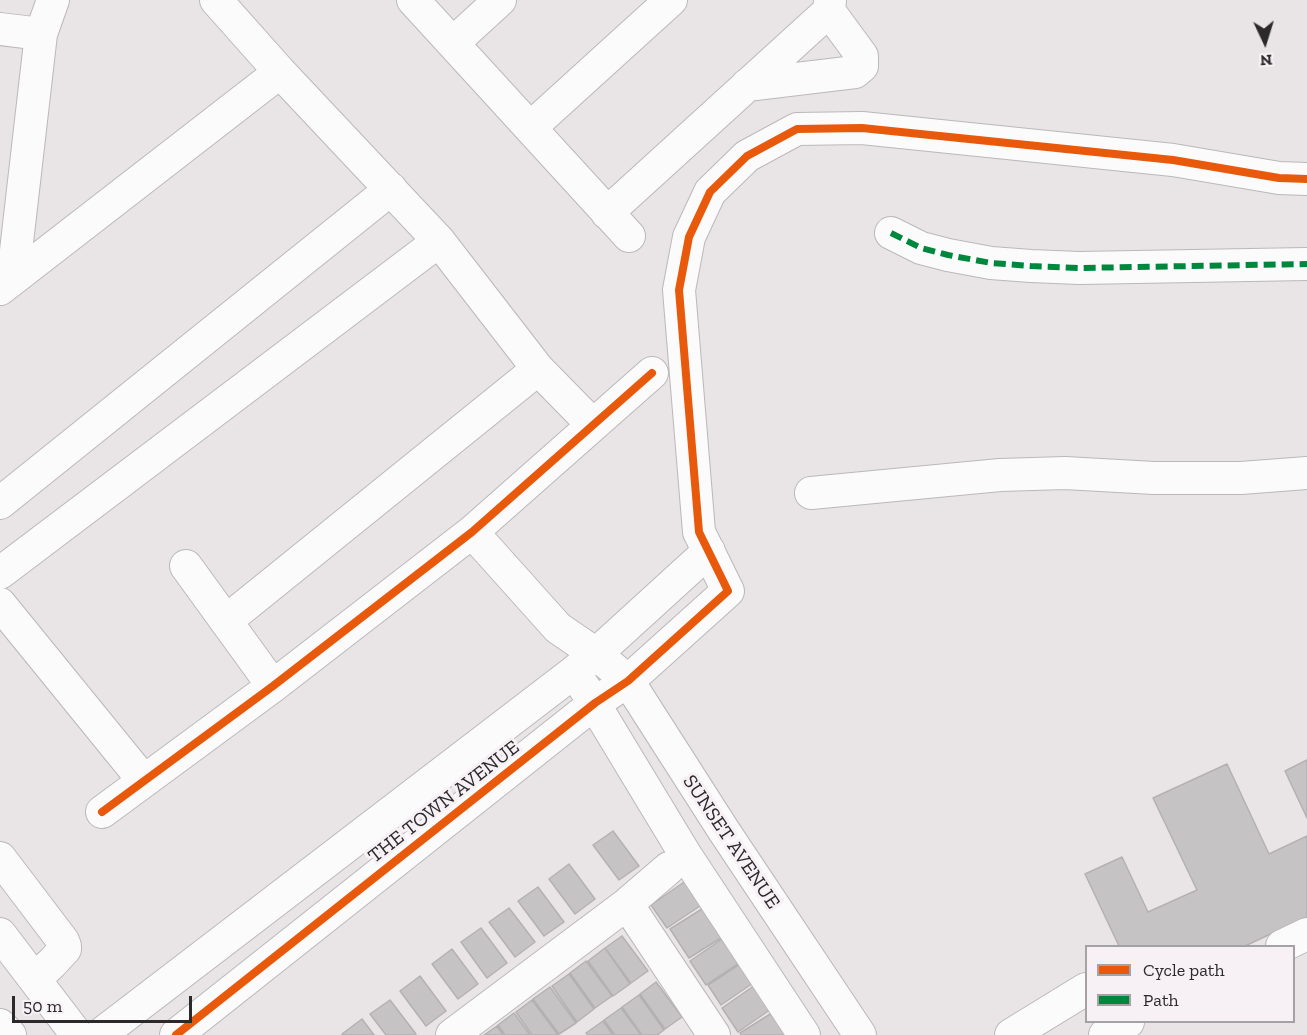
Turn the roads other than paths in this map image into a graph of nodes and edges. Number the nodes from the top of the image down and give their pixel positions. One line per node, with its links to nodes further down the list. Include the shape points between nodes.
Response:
1 (53, 0): 8 (street)
2 (216, 0): 10 (street)
3 (414, 0): 9 (street)
4 (500, 0): 9 (street)
5 (671, 0): 12 (street)
6 (829, 5): 11 (street); 11 (street, via 862,56 862,66 855,72)
7 (0, 29): 8 (street)
8 (41, 34): 20 (street)
9 (453, 43): 12 (street)
10 (280, 72): 14 (street); 20 (street)
11 (747, 85): 15 (street)
12 (530, 128): 15 (street)
13 (1307, 179): 28 (street, via 1173,160 862,128 798,129 747,156 710,192 689,237 679,290 699,532)
14 (391, 189): 18 (street); 26 (street)
15 (607, 213): 17 (street)
16 (891, 233): 19 (street, via 921,248 948,255 1031,266)
17 (628, 236)
18 (439, 242): 21 (street); 30 (street)
19 (1307, 264)
20 (7, 283)
21 (538, 369): 23 (street); 32 (street)
22 (652, 373): 23 (street)
23 (593, 425): 27 (street)
24 (1307, 473): 25 (street, via 1154,478 1065,473)
25 (811, 494)
26 (0, 503)
27 (472, 532): 33 (street); 35 (street)
28 (709, 551): 33 (street, THE TOWN AVENUE); 34 (street, THE TOWN AVENUE, via 728,591)
29 (186, 566): 32 (street)
30 (0, 573)
31 (0, 604): 37 (street)
32 (226, 621): 35 (street)
33 (585, 663): 34 (street, SUNSET AVENUE); 36 (street); 52 (street, THE TOWN AVENUE)
34 (628, 681): 36 (street, THE TOWN AVENUE); 56 (street, SUNSET AVENUE)
35 (273, 686): 37 (street)
36 (595, 703): 53 (street, THE TOWN AVENUE); 55 (street, via 685,854)
37 (144, 781): 38 (street)
38 (102, 812)
39 (0, 858): 45 (street, via 65,946)
40 (669, 868): 41 (street)
41 (627, 904): 49 (street); 54 (street)
42 (0, 934): 45 (street)
43 (1307, 934): 44 (street)
44 (1284, 945)
45 (35, 979): 51 (street)
46 (1085, 990): 57 (street)
47 (1126, 1023): 58 (street)
48 (0, 1025): 50 (street)
49 (710, 1034)
50 (10, 1035)
51 (76, 1035)
52 (100, 1035)
53 (176, 1035)
54 (452, 1035)
55 (804, 1035)
56 (860, 1035)
57 (1011, 1035)
58 (1105, 1035)

